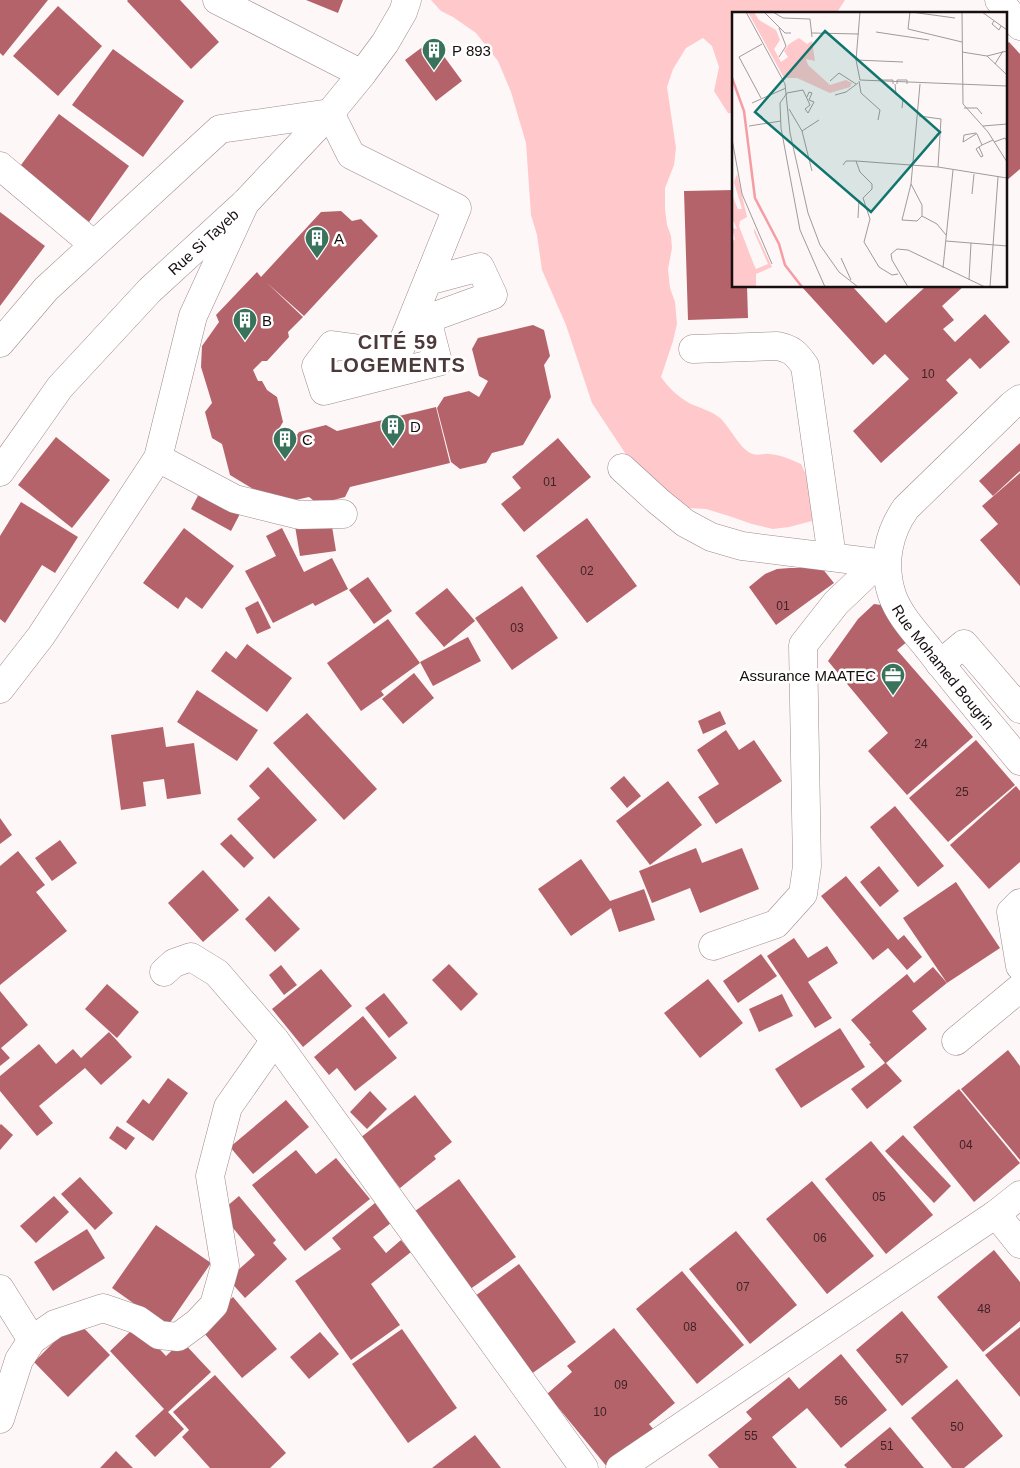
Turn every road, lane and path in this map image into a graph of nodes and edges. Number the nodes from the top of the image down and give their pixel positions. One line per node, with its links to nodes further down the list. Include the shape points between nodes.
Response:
1 (217, 0): 5 (street)
2 (998, 0): 4 (street)
3 (405, 6): 5 (street, Rue Si Tayeb, via 385,43)
4 (1020, 26)
5 (362, 74): 6 (street, Rue Si Tayeb)
6 (330, 113): 8 (street, Rue Si Tayeb); 9 (street, via 220,129); 10 (street, via 351,155 457,208)
7 (0, 166): 9 (street)
8 (245, 203): 14 (street, via 193,316); 16 (street, Rue Si Tayeb, via 150,290 60,387)
9 (94, 246): 11 (street, via 46,289)
10 (428, 281): 10 (street, via 398,354 332,345 316,366 324,391 438,362 427,319 493,295 480,266)
11 (0, 344)
12 (694, 349): 18 (street, via 776,346 794,351 806,366)
13 (1017, 407): 19 (street, via 906,508)
14 (158, 458): 17 (street, via 235,499 299,515); 21 (street, via 41,636)
15 (622, 468): 18 (street, via 685,523 711,537 742,546)
16 (0, 472)
17 (343, 514)
18 (832, 557): 19 (street)
19 (882, 562): 20 (street, Rue Mohamed Bougrin, via 895,602); 25 (street, via 836,603 803,645 807,866 803,894 776,924)
20 (940, 664): 22 (street, via 964,644); 23 (street, Rue Mohamed Bougrin)
21 (0, 689)
22 (1020, 709)
23 (1020, 761)
24 (1020, 902): 26 (street, via 1011,912)
25 (713, 946)
26 (1020, 966)
27 (164, 972): 29 (street, via 174,963 191,957 217,973)
28 (1020, 988): 30 (street)
29 (275, 1040): 36 (street, via 228,1107 214,1158 210,1176 225,1266 214,1305 178,1337 159,1335 138,1320 103,1308 56,1324); 38 (street)
30 (956, 1041)
31 (1020, 1195): 32 (street)
32 (996, 1214): 33 (street); 39 (street)
33 (1020, 1244)
34 (0, 1289): 35 (street)
35 (7, 1316): 36 (street)
36 (32, 1340): 37 (street, via 20,1360)
37 (0, 1419)
38 (584, 1468)
39 (620, 1468)

